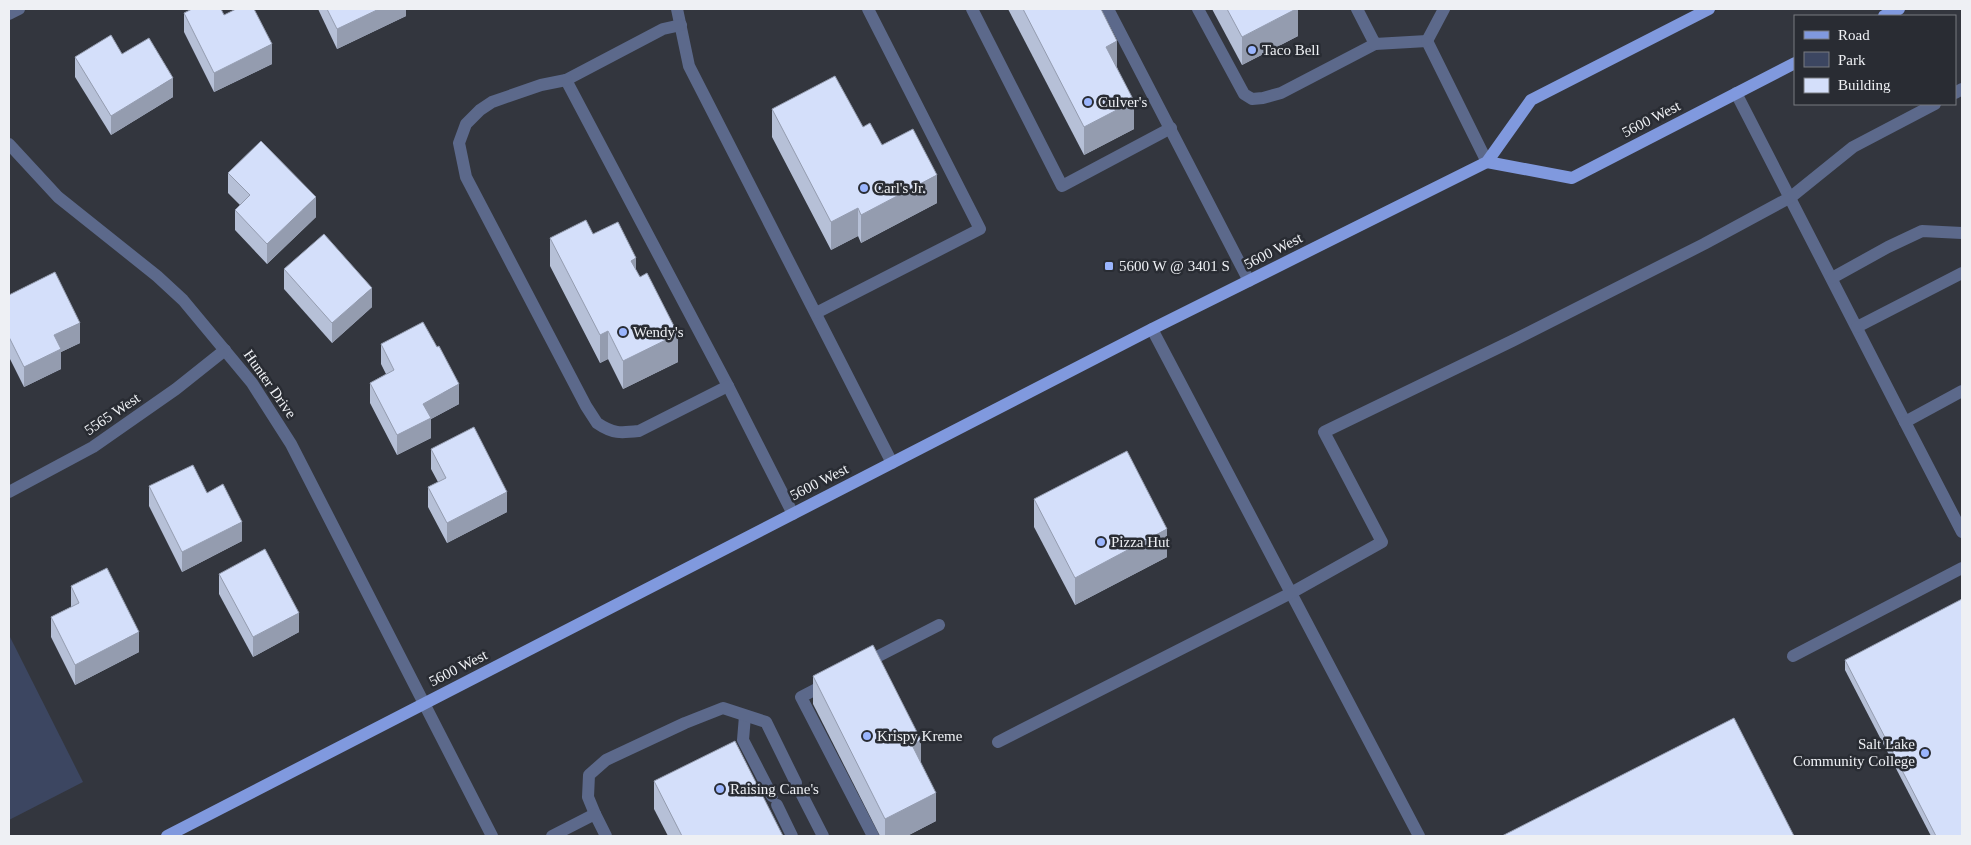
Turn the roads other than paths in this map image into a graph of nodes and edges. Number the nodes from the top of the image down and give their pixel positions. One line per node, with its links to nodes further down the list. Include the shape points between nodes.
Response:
1 (18, 9): 11 (street)
2 (678, 9): 13 (street)
3 (868, 9): 28 (street, via 980,229)
4 (972, 9): 20 (street, via 1062,186)
5 (1108, 9): 20 (street)
6 (1198, 9): 15 (street, via 1244,94 1252,99 1281,93)
7 (1357, 9): 15 (street)
8 (1444, 9): 14 (street)
9 (1709, 9): 22 (main road, 5600 West, via 1531,100)
10 (1899, 9): 12 (main road)
11 (9, 14)
12 (1886, 15)
13 (681, 25): 17 (street, via 663,29); 28 (street, via 688,66)
14 (1427, 42): 15 (street); 22 (street)
15 (1376, 44)
16 (1794, 64): 18 (main road, 5600 West)
17 (566, 80): 32 (street); 32 (street, via 492,102 466,124 459,143 466,177 586,406 597,424 609,431 639,431)
18 (1736, 93): 22 (main road, 5600 West, via 1572,178); 23 (street)
19 (1933, 105): 23 (street, via 1853,147)
20 (1171, 128): 27 (street)
21 (9, 144): 31 (street, Hunter Drive, via 58,197 183,300)
22 (1487, 162): 27 (main road, 5600 West)
23 (1790, 197): 26 (street); 40 (street, via 1512,341 1324,432 1382,542)
24 (1962, 233): 26 (street, via 1922,231)
25 (1962, 273): 29 (street)
26 (1832, 278): 29 (street)
27 (1249, 281): 30 (main road, 5600 West)
28 (816, 314): 35 (street)
29 (1856, 326): 34 (street)
30 (1152, 329): 35 (main road, 5600 West); 40 (street)
31 (225, 350): 36 (street, 5565 West, via 176,389 92,447); 45 (street, Hunter Drive, via 252,383 291,444)
32 (728, 386): 37 (street)
33 (1962, 391): 34 (street)
34 (1905, 422): 38 (street)
35 (892, 463): 37 (main road, 5600 West)
36 (9, 492)
37 (793, 514): 45 (main road, 5600 West)
38 (1962, 532)
39 (1962, 568): 42 (street)
40 (1291, 593): 47 (street); 56 (street)
41 (939, 625): 43 (street)
42 (1793, 656)
43 (853, 670)
44 (836, 679): 55 (street, via 801,697)
45 (424, 704): 49 (street, Hunter Drive); 50 (main road, 5600 West)
46 (745, 716): 48 (street, via 724,708 606,760 589,775 588,798); 53 (street, via 743,740); 54 (street, via 766,722)
47 (998, 742)
48 (595, 814): 51 (street); 52 (street)
49 (489, 835)
50 (167, 836)
51 (552, 836)
52 (606, 836)
53 (792, 836)
54 (823, 836)
55 (872, 836)
56 (1419, 836)

